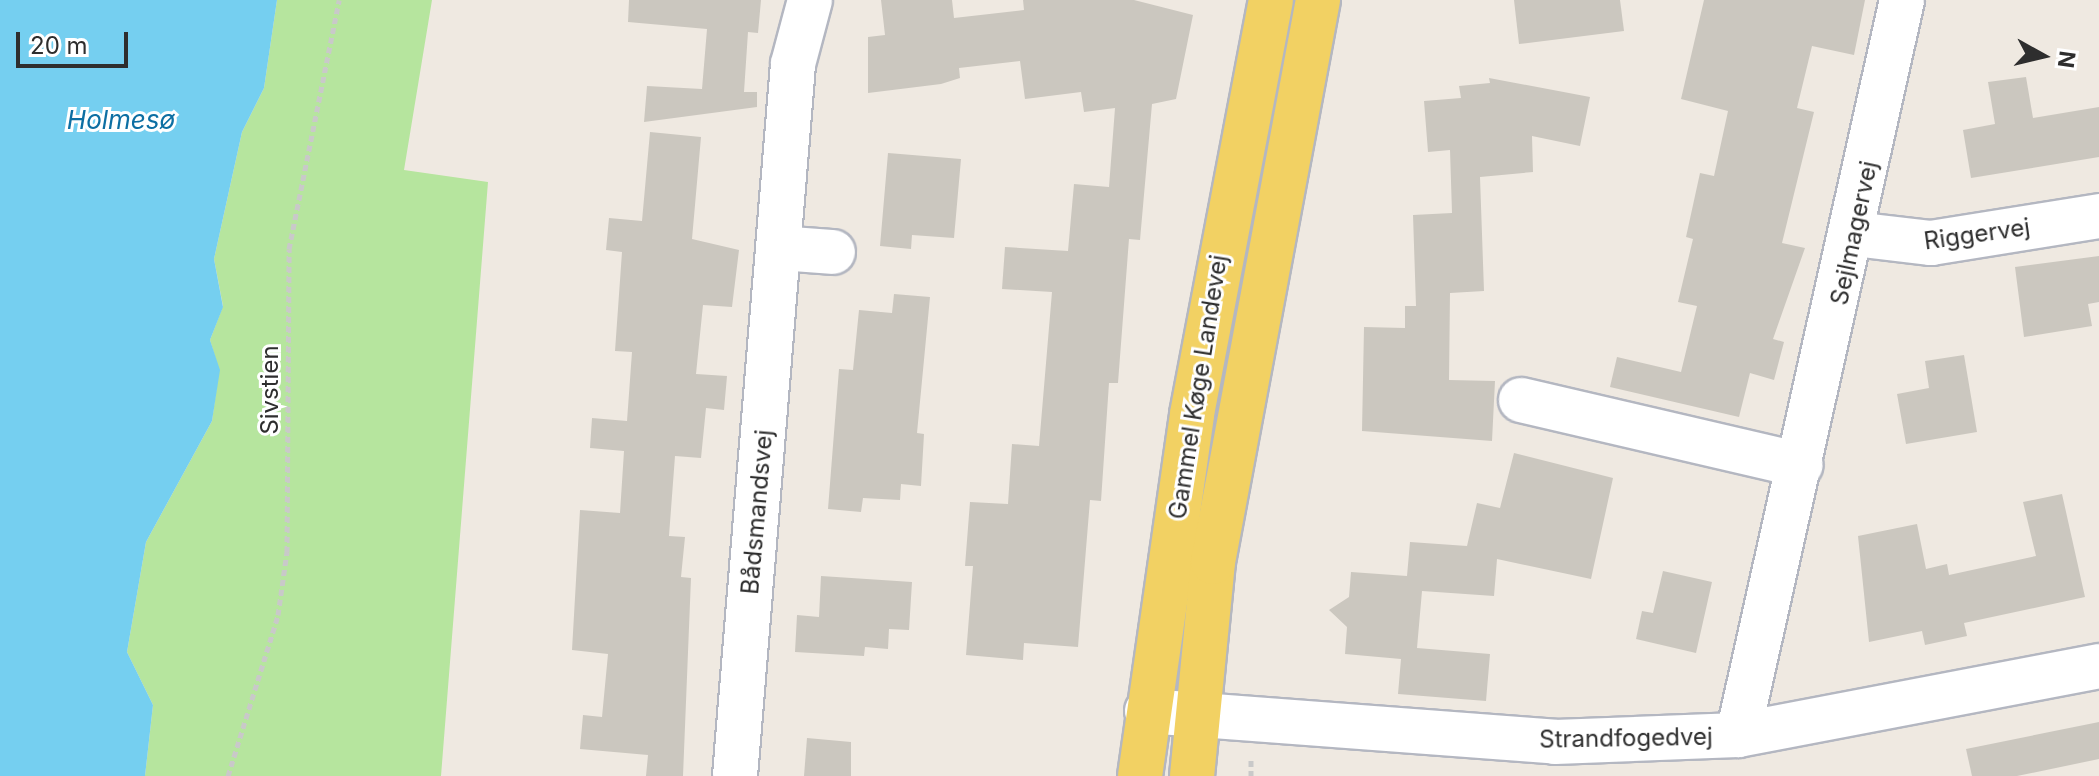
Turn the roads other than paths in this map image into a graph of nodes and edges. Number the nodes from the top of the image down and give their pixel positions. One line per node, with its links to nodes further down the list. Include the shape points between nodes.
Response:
1 (810, 0): 7 (street, Bådsmandsvej, via 793,64)
2 (1271, 0): 12 (main road, Gammel Køge Landevej, via 1206,336)
3 (1318, 0): 13 (main road, Gammel Køge Landevej, via 1216,547)
4 (1902, 0): 6 (street, Sejlmagervej)
5 (2099, 216): 6 (street, Riggervej, via 1931,243)
6 (1854, 234): 10 (street, Sejlmagervej)
7 (779, 248): 8 (street); 15 (street, Bådsmandsvej)
8 (833, 252)
9 (1521, 400): 10 (street)
10 (1801, 465): 14 (street, Sejlmagervej)
11 (2099, 666): 14 (street, Strandfogedvej)
12 (1147, 711): 13 (street, Strandfogedvej); 16 (main road, Gammel Køge Landevej)
13 (1195, 715): 14 (street, Strandfogedvej, via 1555,742); 17 (main road, Gammel Køge Landevej)
14 (1738, 735)
15 (735, 776)
16 (1140, 776)
17 (1192, 776)

